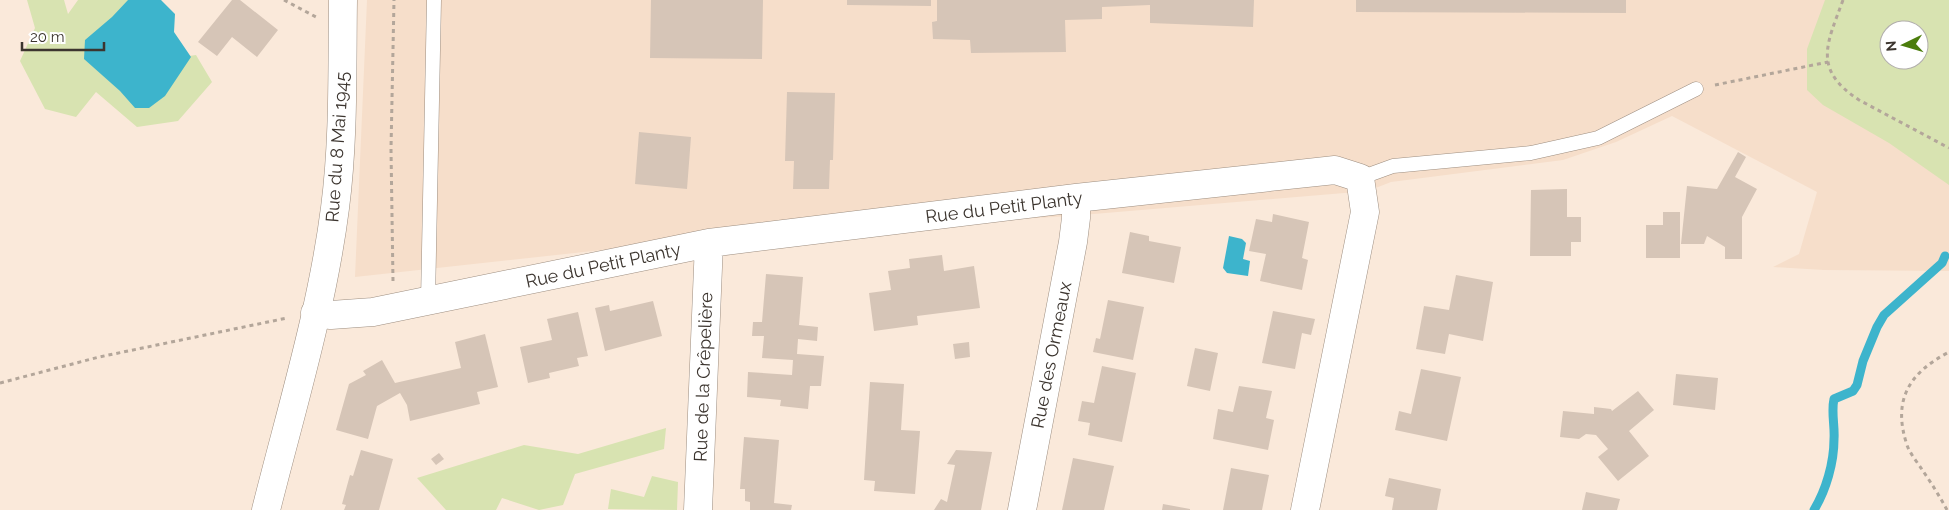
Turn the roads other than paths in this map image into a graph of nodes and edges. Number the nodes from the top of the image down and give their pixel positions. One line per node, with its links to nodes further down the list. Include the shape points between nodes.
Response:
1 (343, 0): 8 (street, Rue du 8 Mai 1945, via 342,129 335,208)
2 (434, 0): 7 (lane)
3 (1696, 89): 4 (lane, via 1598,138 1531,153 1392,166)
4 (1360, 178): 5 (street, Rue du Petit Planty, via 1336,170); 12 (street, via 1365,212)
5 (1076, 198): 6 (street, Rue du Petit Planty); 11 (street, Rue des Ormeaux, via 1073,242)
6 (709, 244): 7 (street, Rue du Petit Planty); 10 (street, Rue de la Crêpelière)
7 (428, 301): 8 (street, Rue du Petit Planty, via 331,316)
8 (318, 303): 9 (street, Rue du 8 Mai 1945)
9 (266, 510)
10 (698, 510)
11 (1022, 510)
12 (1305, 510)

